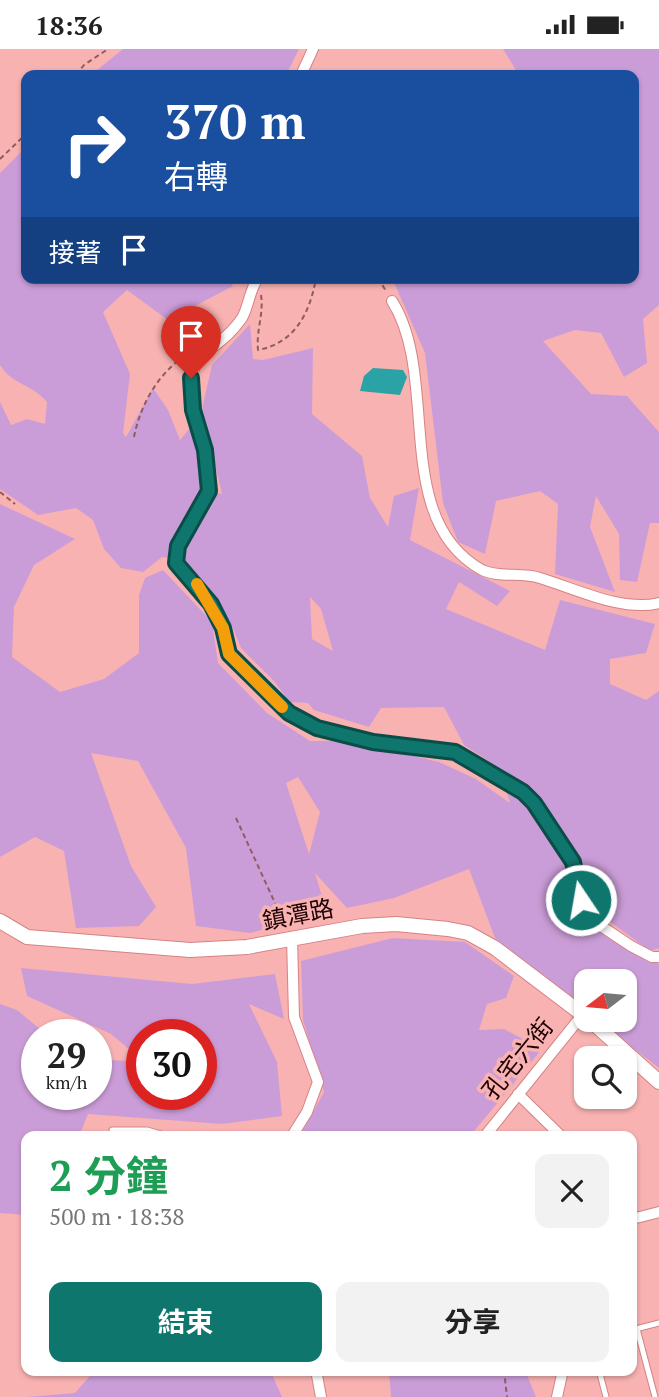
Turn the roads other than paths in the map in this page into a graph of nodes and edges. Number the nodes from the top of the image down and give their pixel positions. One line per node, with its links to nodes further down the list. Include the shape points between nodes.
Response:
1 (313, 49): 2 (street)
2 (303, 70)
3 (259, 284): 8 (street, via 250,290 243,316 198,358 191,378 209,491 178,546 176,563 211,604 229,654 302,721 373,742 455,752 523,792 573,862 581,900 598,923 631,947)
4 (392, 301): 5 (street, via 411,350 435,520 458,552 485,571 535,576 643,606)
5 (659, 603)
6 (0, 922): 7 (street, 鎮潭路, via 27,937 108,946 201,950 247,947)
7 (292, 937): 9 (street, 鎮潭路, via 396,924 468,933); 16 (street, via 294,1017 318,1082)
8 (659, 957)
9 (574, 1008)
10 (574, 1031): 13 (street, 孔宅六街)
11 (604, 1033): 12 (street, 孔宅六街)
12 (659, 1082)
13 (518, 1094): 17 (street, 孔宅六街); 18 (street)
14 (112, 1130): 15 (lane)
15 (153, 1131)
16 (295, 1131)
17 (489, 1131)
18 (556, 1131)
19 (659, 1212): 20 (street)
20 (637, 1218)
21 (659, 1323): 22 (lane)
22 (637, 1328)
23 (637, 1336): 30 (lane)
24 (317, 1376): 27 (street)
25 (562, 1376): 28 (street)
26 (601, 1376): 29 (lane)
27 (321, 1397)
28 (557, 1397)
29 (606, 1397)
30 (655, 1397)

